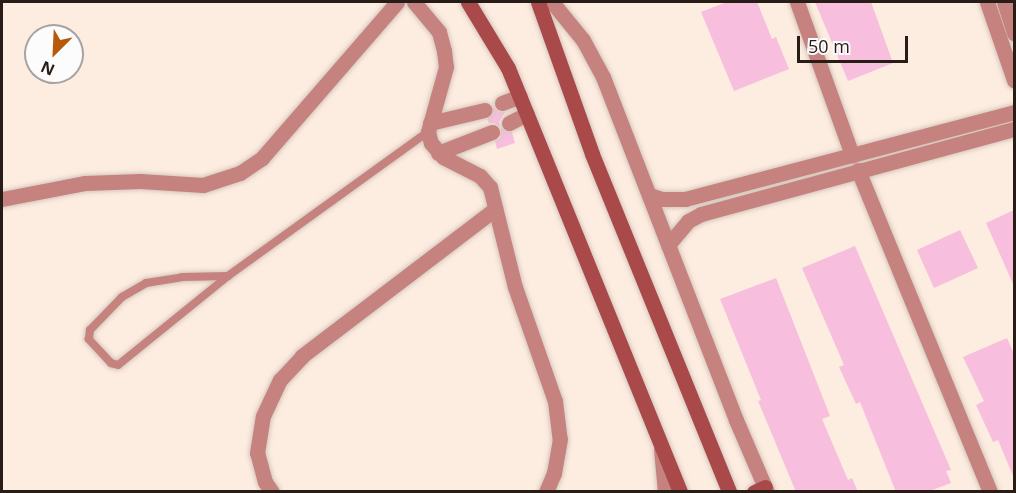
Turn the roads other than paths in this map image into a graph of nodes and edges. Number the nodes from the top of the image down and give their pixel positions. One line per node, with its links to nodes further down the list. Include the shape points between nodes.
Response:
1 (397, 2): 26 (street, via 262,158 240,173 203,185 86,183)
2 (414, 2): 19 (street, via 439,32 446,67)
3 (468, 2): 10 (main road)
4 (481, 2): 10 (main road)
5 (538, 2): 36 (main road, via 592,154)
6 (552, 2): 25 (street, via 583,40 603,77)
7 (797, 2): 23 (street)
8 (987, 2): 12 (street)
9 (1004, 2): 11 (street)
10 (486, 28): 13 (main road)
11 (1014, 33)
12 (1014, 80)
13 (520, 96): 14 (street); 17 (main road)
14 (502, 103)
15 (484, 110): 19 (street)
16 (1014, 112): 23 (street)
17 (527, 114): 18 (street); 30 (main road)
18 (509, 123)
19 (429, 127): 22 (street, via 431,143); 29 (lane)
20 (1014, 129): 24 (street)
21 (492, 132): 22 (street)
22 (438, 153): 27 (street, via 484,180 493,195)
23 (852, 155): 25 (street, via 686,200)
24 (858, 170): 28 (street, via 701,214 687,221); 37 (street)
25 (649, 195): 28 (street)
26 (2, 199)
27 (495, 209): 32 (street, via 302,356 280,380 263,416 257,453); 33 (street, via 515,287 555,401 560,439)
28 (668, 245): 31 (street)
29 (228, 276): 29 (lane, via 146,283 122,297 90,330 89,339 111,363 118,365)
30 (660, 443): 34 (street); 35 (main road)
31 (762, 490)
32 (272, 492)
33 (546, 492)
34 (665, 492)
35 (680, 492)
36 (729, 492)
37 (990, 492)

